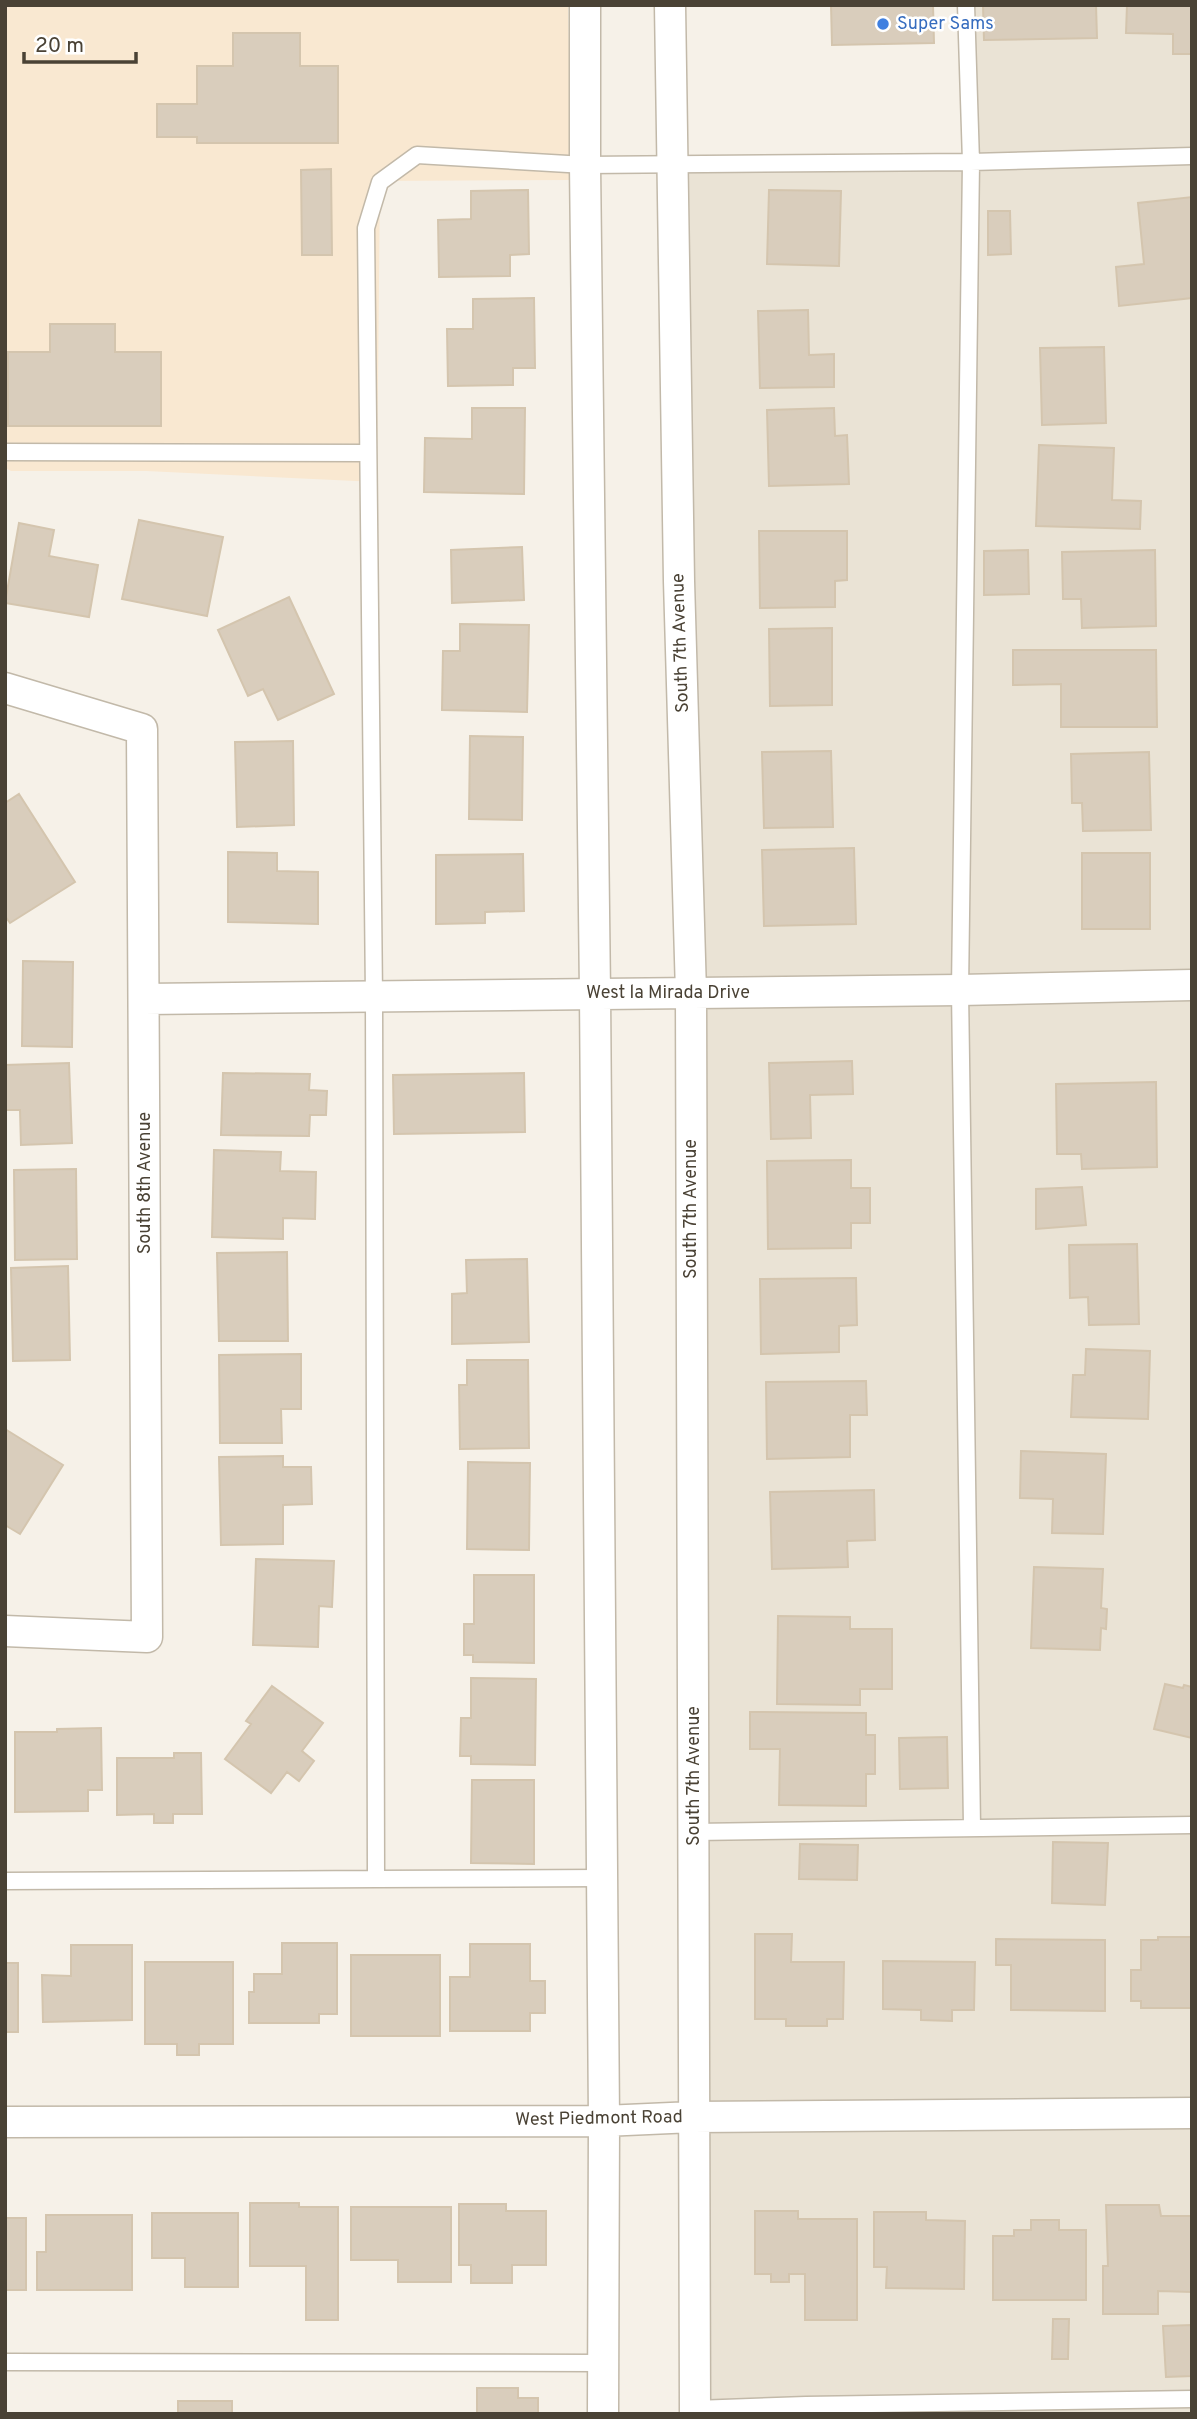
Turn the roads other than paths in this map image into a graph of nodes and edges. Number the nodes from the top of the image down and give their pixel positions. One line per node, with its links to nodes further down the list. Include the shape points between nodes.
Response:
1 (585, 5): 6 (street)
2 (670, 5): 7 (street, South 7th Avenue)
3 (966, 5): 5 (lane)
4 (1192, 156): 5 (lane)
5 (971, 162): 7 (lane); 12 (lane)
6 (585, 165): 7 (lane); 9 (lane, via 418,155 380,182 366,228); 13 (street)
7 (673, 165): 14 (street, South 7th Avenue)
8 (5, 452): 9 (lane)
9 (368, 453): 15 (lane)
10 (5, 688): 16 (street, South 8th Avenue, via 142,729)
11 (1192, 985): 12 (street, West la Mirada Drive)
12 (960, 990): 14 (street, West la Mirada Drive); 19 (lane)
13 (595, 993): 14 (street, West la Mirada Drive); 15 (street, West la Mirada Drive); 21 (street)
14 (691, 993): 20 (street, South 7th Avenue)
15 (374, 996): 16 (street, West la Mirada Drive); 22 (lane)
16 (145, 999): 17 (street, South 8th Avenue, via 147,1637)
17 (5, 1632)
18 (1192, 1825): 19 (lane)
19 (972, 1828): 20 (lane)
20 (694, 1832): 25 (street, South 7th Avenue)
21 (602, 1878): 22 (lane); 26 (street)
22 (376, 1879): 23 (lane)
23 (5, 1881)
24 (1192, 2113): 25 (street, West Piedmont Road)
25 (693, 2117): 26 (street, West Piedmont Road); 31 (street, South 7th Avenue)
26 (604, 2121): 27 (street, West Piedmont Road); 29 (street)
27 (5, 2122)
28 (5, 2362): 29 (lane)
29 (603, 2362): 32 (street)
30 (1192, 2399): 31 (lane, via 820,2405)
31 (695, 2412)
32 (603, 2414)

